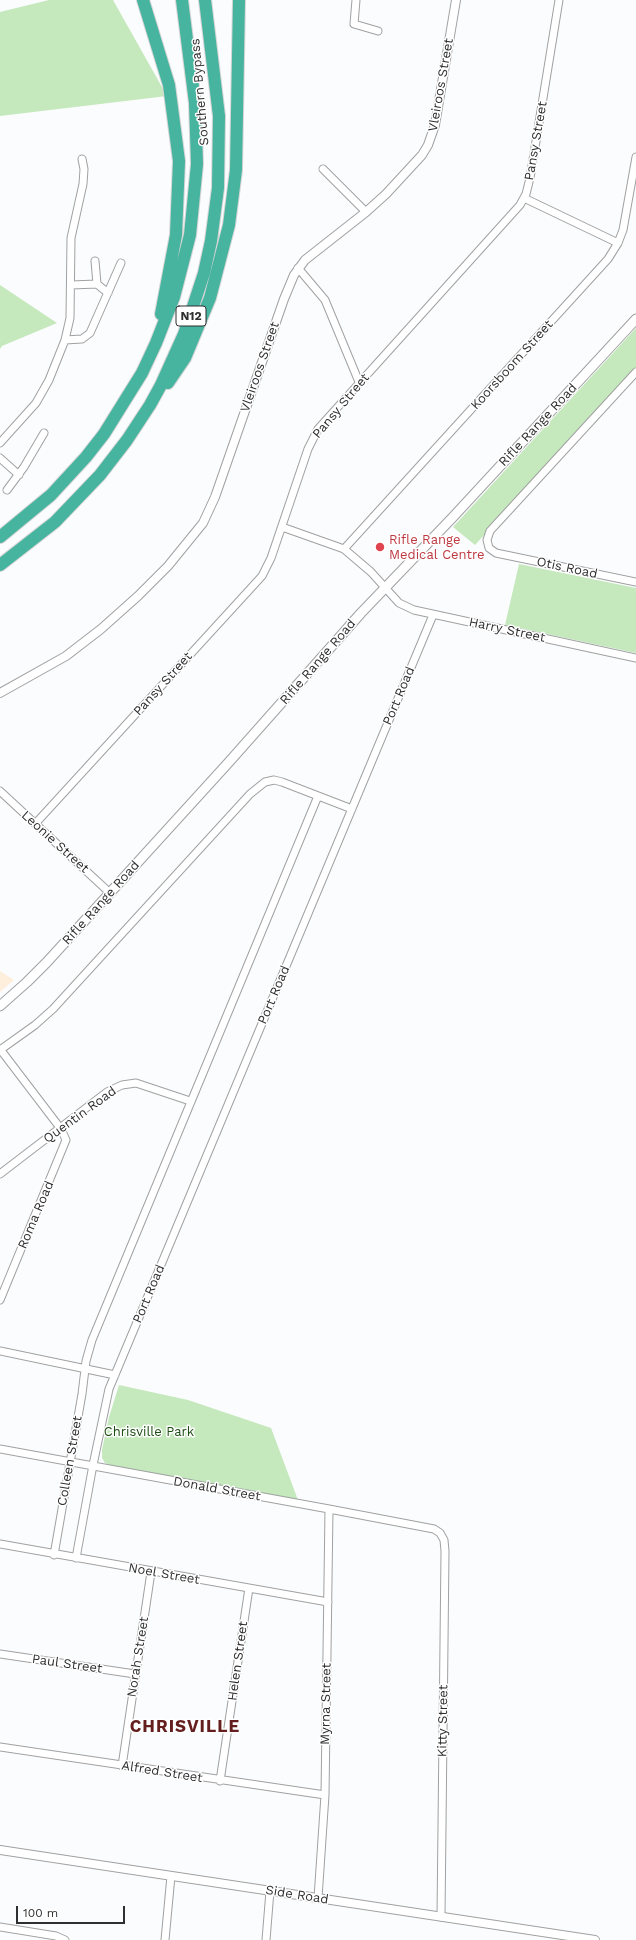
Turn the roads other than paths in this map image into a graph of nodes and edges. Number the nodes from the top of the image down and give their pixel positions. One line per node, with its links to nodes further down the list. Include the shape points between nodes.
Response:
1 (143, 0): 23 (highway, via 169,85 179,161 176,235)
2 (182, 0): 23 (highway, Southern Bypass / N12, via 197,127 196,187 190,235 181,272)
3 (205, 0): 26 (highway, Southern Bypass / N12, via 219,116 219,167 215,216 204,273 193,309 175,355)
4 (239, 0): 26 (highway, via 236,170 224,244 210,298 185,358)
5 (356, 0): 8 (street, via 354,24)
6 (456, 0): 13 (street, Vleiroos Street, via 435,125 430,141 422,155)
7 (559, 0): 12 (street, Pansy Street, via 530,178)
8 (378, 31)
9 (636, 157): 14 (street, Koorsboom Street, via 625,221)
10 (82, 159): 19 (street, via 83,184 71,238)
11 (323, 169): 13 (street)
12 (524, 198): 14 (street); 25 (street, Pansy Street, via 510,218)
13 (366, 212): 17 (street, Vleiroos Street)
14 (618, 243): 34 (street, Koorsboom Street, via 596,274)
15 (96, 261): 18 (street)
16 (121, 263): 20 (street)
17 (298, 268): 25 (street, via 325,300); 40 (street, Vleiroos Street, via 284,299 215,497 203,523 168,566 101,629 60,660)
18 (97, 284): 19 (street); 20 (street)
19 (70, 285): 22 (street, via 70,318)
20 (108, 293): 22 (street, via 86,338)
21 (636, 319): 37 (main road, Rifle Range Road)
22 (65, 340): 28 (street, via 49,380 36,403)
23 (156, 343): 33 (highway, Southern Bypass / N12, via 128,397 86,457 51,495)
24 (636, 372): 36 (street, Otis Road, via 487,537 488,546 499,554)
25 (359, 382): 32 (street, Pansy Street, via 315,434)
26 (150, 405): 35 (highway, Southern Bypass / N12, via 127,440 79,499 29,544)
27 (44, 433): 30 (street)
28 (0, 443)
29 (0, 458): 30 (street)
30 (19, 475): 31 (street)
31 (7, 490)
32 (282, 527): 34 (street); 44 (street, Pansy Street, via 262,576)
33 (0, 537)
34 (344, 549): 37 (street, Harry Street)
35 (0, 565)
36 (636, 582)
37 (386, 587): 38 (street, Harry Street, via 401,604); 45 (main road, Rifle Range Road)
38 (433, 615): 39 (street, Harry Street); 43 (street, Port Road)
39 (636, 658)
40 (0, 693)
41 (0, 791): 44 (street, Leonie Street)
42 (318, 796): 43 (street); 47 (street, via 278,780 269,780 260,786 53,1009); 48 (street)
43 (352, 809): 54 (street, Port Road)
44 (35, 824): 45 (street, Leonie Street)
45 (110, 893): 46 (main road, Rifle Range Road, via 36,973)
46 (0, 1006)
47 (0, 1049): 49 (street)
48 (190, 1101): 49 (street, Quentin Road, via 136,1083 126,1084 107,1092); 53 (street, via 107,1299 92,1340)
49 (61, 1129): 50 (street, Quentin Road); 51 (street, Roma Road, via 66,1140)
50 (0, 1174)
51 (0, 1300)
52 (0, 1351): 53 (street)
53 (86, 1368): 54 (street); 56 (street, Colleen Street)
54 (115, 1375): 57 (street, Colleen Street, via 109,1389)
55 (0, 1449): 56 (street, Donald Street)
56 (71, 1462): 57 (street, Donald Street); 61 (street, Colleen Street)
57 (93, 1466): 58 (street, Donald Street); 62 (street, Colleen Street)
58 (329, 1509): 59 (street, Donald Street); 65 (street, Myrna Street)
59 (434, 1529): 76 (street, Kitty Street, via 442,1536 445,1552)
60 (0, 1544): 61 (street, Noel Street)
61 (54, 1555): 62 (street, Noel Street)
62 (76, 1558): 63 (street, Noel Street)
63 (151, 1572): 64 (street, Noel Street); 67 (street, Norah Street)
64 (249, 1588): 65 (street, Noel Street); 70 (street, Helen Street)
65 (328, 1602): 71 (street, Myrna Street)
66 (0, 1654): 67 (street, Paul Street)
67 (135, 1674): 69 (street, Norah Street)
68 (0, 1747): 69 (street, Alfred Street)
69 (122, 1766): 70 (street, Alfred Street)
70 (220, 1781): 71 (street, Alfred Street)
71 (325, 1796): 75 (street, Myrna Street)
72 (0, 1850): 73 (street, Side Road)
73 (171, 1876): 74 (street, Side Road); 80 (street)
74 (270, 1891): 75 (street, Side Road); 81 (street)
75 (318, 1898): 76 (street, Side Road)
76 (441, 1917): 82 (street, Side Road)
77 (0, 1927): 78 (street)
78 (36, 1936): 79 (street, via 56,1936)
79 (65, 1940)
80 (165, 1940)
81 (266, 1940)
82 (595, 1940)

